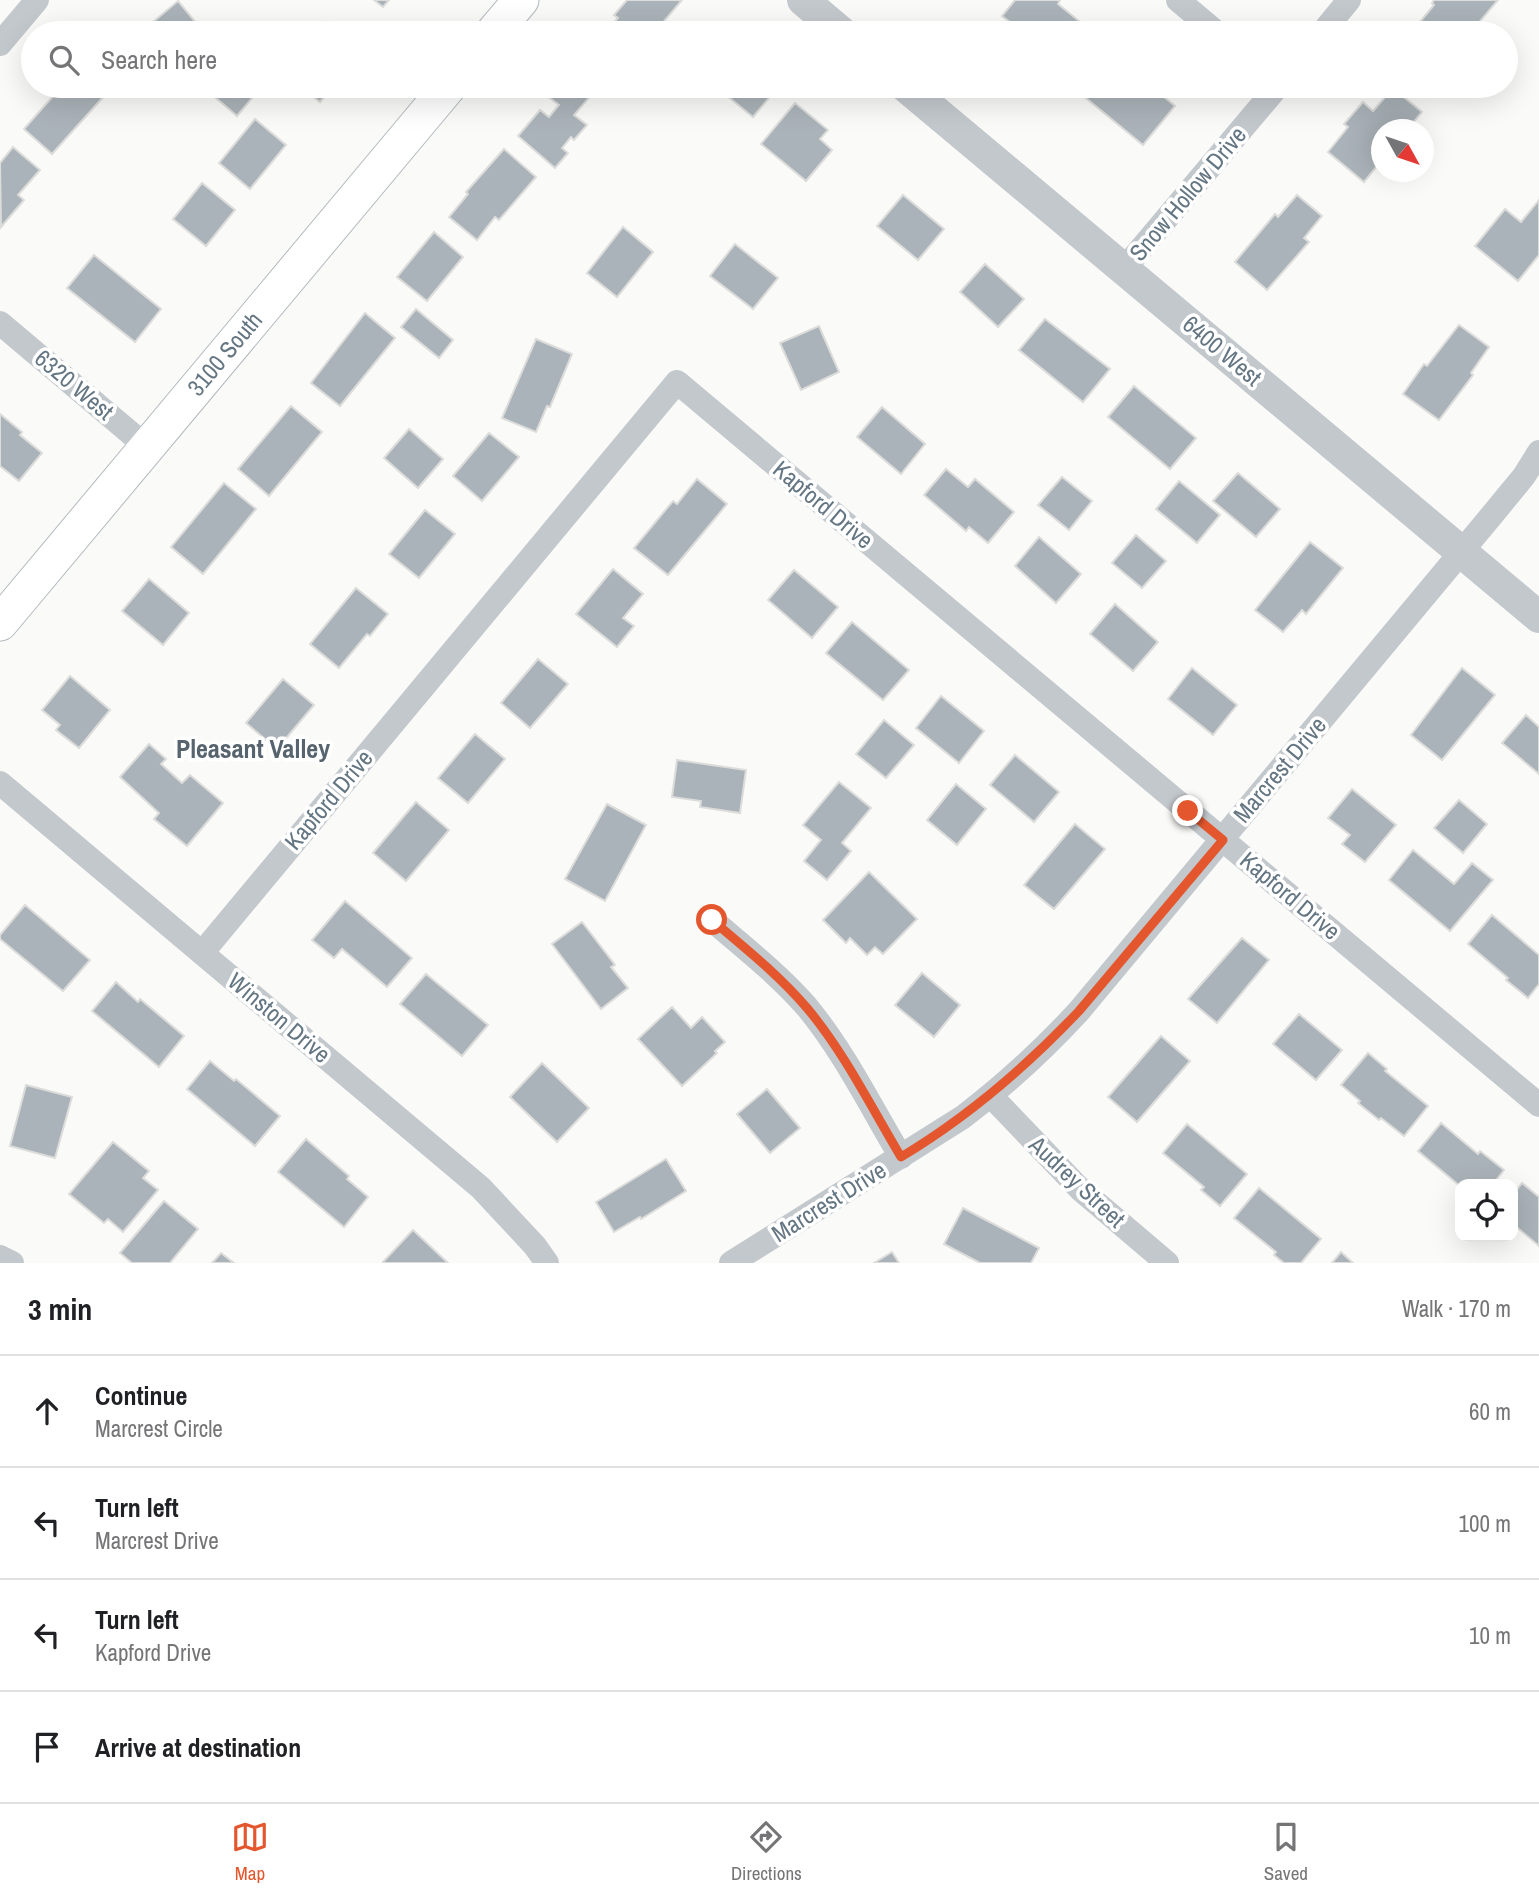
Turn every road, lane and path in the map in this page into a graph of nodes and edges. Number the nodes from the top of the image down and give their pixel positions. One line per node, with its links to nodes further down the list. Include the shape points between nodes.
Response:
1 (37, 0): 10 (street)
2 (521, 0): 6 (main road)
3 (803, 0): 7 (street)
4 (1178, 0): 8 (street)
5 (1349, 0): 9 (street)
6 (503, 21)
7 (828, 21)
8 (1203, 21)
9 (1332, 21)
10 (0, 44)
11 (439, 98): 16 (main road, 3100 South)
12 (919, 98): 14 (street, 6400 West)
13 (1268, 98): 14 (street, Snow Hollow Drive)
14 (1124, 269): 18 (street, 6400 West)
15 (0, 323): 16 (street, 6320 West)
16 (147, 447): 20 (main road, 3100 South)
17 (1539, 452): 18 (street, Marcrest Drive)
18 (1461, 551): 19 (street, 6400 West); 22 (street, Marcrest Drive)
19 (1539, 617)
20 (0, 623)
21 (0, 783): 24 (street, Winston Drive)
22 (1223, 840): 24 (street, Kapford Drive, via 677,382); 25 (street, Marcrest Drive, via 1079,1011); 26 (street, Kapford Drive)
23 (712, 920): 27 (street, via 809,1010)
24 (202, 953): 30 (street, Winston Drive, via 481,1188)
25 (991, 1096): 27 (street, Marcrest Drive); 32 (street, Audrey Street, via 1080,1189)
26 (1539, 1105)
27 (901, 1157): 31 (street, Marcrest Drive)
28 (0, 1257): 29 (street)
29 (12, 1263)
30 (547, 1263)
31 (731, 1263)
32 (1167, 1263)

